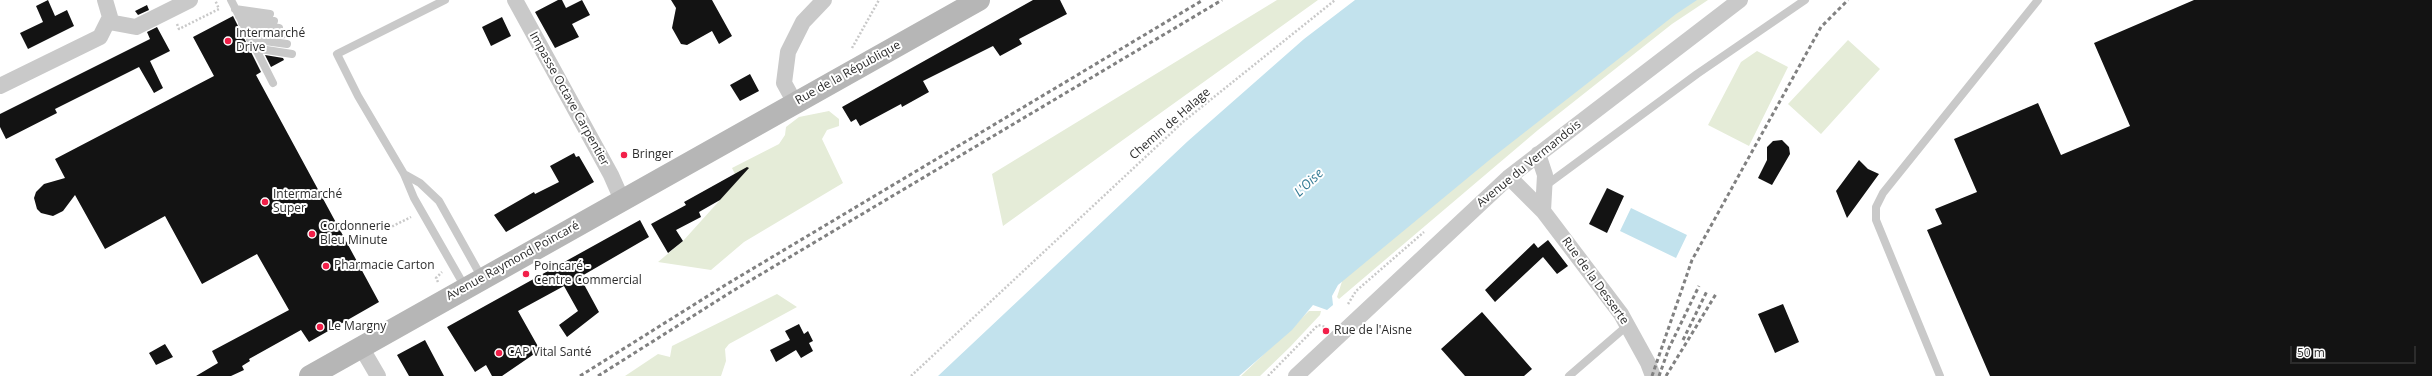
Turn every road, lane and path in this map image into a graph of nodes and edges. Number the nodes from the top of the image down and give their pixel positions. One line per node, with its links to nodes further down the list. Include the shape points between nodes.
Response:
1 (105, 0): 15 (street)
2 (190, 0): 15 (street, via 136,27)
3 (231, 0): 14 (lane)
4 (445, 0): 27 (lane, via 337,54 358,96)
5 (515, 0): 30 (street, Impasse Octave Carpentier, via 611,175)
6 (824, 0): 24 (street, via 803,22 788,52 784,83)
7 (879, 0): 21 (path)
8 (979, 0): 24 (main road, Rue de la République)
9 (1335, 0): 39 (path, Chemin de Halage, via 1184,121)
10 (1740, 0): 26 (street, Avenue du Vermandois)
11 (1805, 0): 29 (lane, via 1697,74)
12 (2038, 0): 43 (lane, via 1883,193 1876,207 1876,220)
13 (272, 17): 14 (lane)
14 (240, 19): 16 (lane); 17 (lane)
15 (109, 22): 23 (street, via 100,37)
16 (280, 32)
17 (250, 39): 18 (lane); 19 (lane)
18 (287, 44)
19 (254, 48): 20 (lane); 22 (lane)
20 (292, 54)
21 (848, 55)
22 (273, 83)
23 (0, 86)
24 (795, 103): 25 (main road, Rue de la République)
25 (717, 147): 30 (main road, Avenue Raymond Poincaré)
26 (1538, 154): 28 (street, Avenue du Vermandois); 29 (street, via 1545,175)
27 (404, 174): 34 (lane, via 414,198); 34 (lane, via 420,183 439,201)
28 (1508, 177): 31 (street, Rue de la Desserte); 40 (street, Avenue du Vermandois)
29 (1544, 186): 31 (street)
30 (622, 200): 34 (main road, Avenue Raymond Poincaré)
31 (1543, 211): 35 (street, Rue de la Desserte)
32 (394, 226): 33 (path)
33 (385, 230)
34 (474, 283): 36 (main road, Avenue Raymond Poincaré)
35 (1628, 325): 41 (lane); 42 (street, Rue de la Desserte)
36 (361, 347): 37 (main road, Avenue Raymond Poincaré); 38 (street)
37 (310, 376)
38 (378, 376)
39 (911, 376)
40 (1296, 376)
41 (1569, 376)
42 (1653, 376)
43 (1940, 376)

